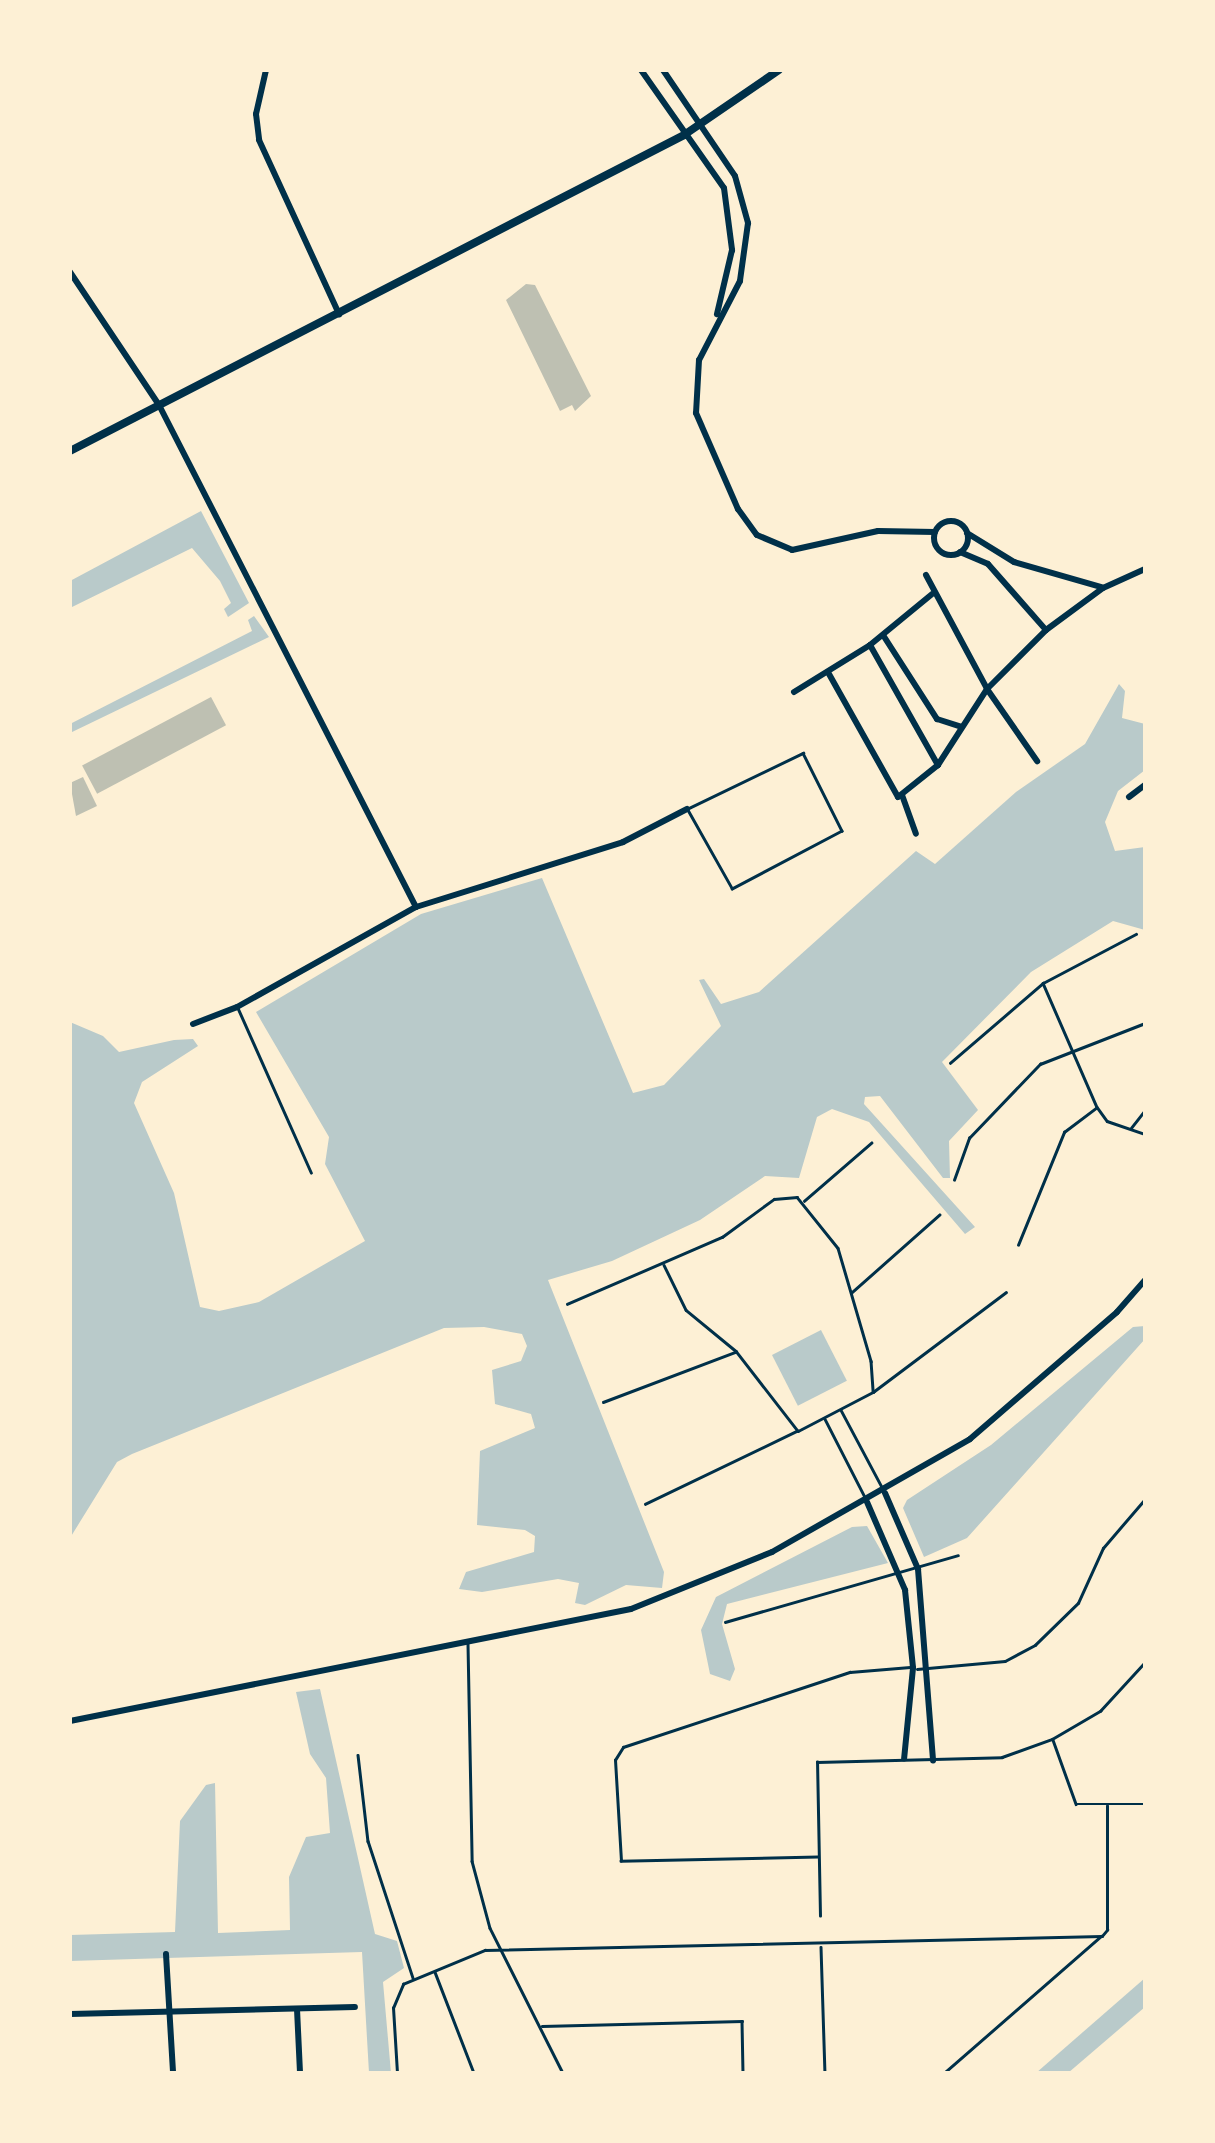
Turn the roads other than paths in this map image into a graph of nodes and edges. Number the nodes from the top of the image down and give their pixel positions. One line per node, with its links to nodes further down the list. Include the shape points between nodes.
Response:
1 (266, 70): 8 (street, via 256,114 259,140)
2 (641, 70): 6 (street)
3 (663, 70): 5 (street)
4 (779, 70): 5 (street)
5 (702, 124): 6 (street); 9 (street, via 735,176 748,223 740,280)
6 (684, 135): 8 (street); 9 (street, via 724,188 731,218 732,250)
7 (70, 272): 10 (street)
8 (338, 314): 10 (street)
9 (714, 322): 12 (street, via 699,360 696,413 721,476 757,536 792,550 878,530)
10 (159, 405): 11 (street); 33 (street)
11 (70, 451)
12 (935, 532): 13 (street, via 952,521); 14 (street, via 940,552)
13 (967, 534): 14 (street); 17 (street, via 1014,562)
14 (960, 552): 19 (street, via 988,564)
15 (1145, 568): 17 (street)
16 (926, 575): 18 (street, via 936,590)
17 (1103, 588): 19 (street)
18 (932, 594): 20 (street); 23 (street)
19 (1046, 630): 23 (street)
20 (883, 635): 21 (street); 25 (street, via 937,719)
21 (870, 645): 22 (street); 27 (street)
22 (828, 674): 24 (street); 29 (street)
23 (987, 689): 25 (street); 26 (street)
24 (794, 692)
25 (960, 726): 27 (street)
26 (1037, 760)
27 (938, 765): 29 (street)
28 (1145, 785): 30 (street)
29 (902, 795): 32 (street)
30 (1129, 798)
31 (688, 809): 31 (lane, via 732,890 842,831 803,753); 33 (street, via 623,842)
32 (916, 834)
33 (416, 906): 36 (street)
34 (1136, 934): 35 (lane)
35 (1043, 983): 39 (lane); 40 (lane)
36 (237, 1007): 38 (street); 46 (lane)
37 (1145, 1023): 39 (lane)
38 (193, 1024)
39 (1076, 1053): 41 (lane); 47 (lane, via 1040,1064 976,1128)
40 (950, 1063)
41 (1098, 1107): 43 (lane, via 1107,1121); 50 (lane, via 1064,1132)
42 (1145, 1110): 43 (lane)
43 (1130, 1129): 44 (lane)
44 (1145, 1134)
45 (871, 1142): 48 (lane)
46 (311, 1172)
47 (954, 1180)
48 (803, 1202): 51 (lane, via 785,1195); 54 (lane, via 838,1248)
49 (939, 1215): 54 (lane)
50 (1018, 1244)
51 (664, 1265): 55 (lane); 56 (lane, via 686,1310)
52 (1145, 1280): 62 (street, via 970,1438)
53 (1006, 1292): 57 (lane)
54 (850, 1294): 57 (lane, via 871,1361)
55 (567, 1304)
56 (736, 1351): 58 (lane); 61 (lane)
57 (873, 1392): 59 (lane)
58 (603, 1402)
59 (841, 1410): 60 (lane); 62 (lane)
60 (825, 1418): 61 (lane); 64 (lane)
61 (798, 1431): 65 (lane)
62 (885, 1493): 64 (street); 67 (street)
63 (1145, 1499): 73 (lane, via 1103,1548 1078,1604 1059,1626 1005,1662)
64 (868, 1502): 68 (street); 70 (street, via 772,1552 631,1609)
65 (645, 1504)
66 (958, 1555): 67 (lane)
67 (918, 1569): 68 (lane); 73 (street)
68 (900, 1574): 69 (lane); 72 (street)
69 (726, 1622)
70 (468, 1643): 74 (street); 85 (lane, via 472,1861)
71 (1145, 1662): 75 (lane, via 1100,1711)
72 (914, 1668): 73 (lane); 77 (street); 81 (lane, via 891,1664 850,1672 622,1747 614,1760 622,1861)
73 (929, 1672): 78 (street)
74 (70, 1721)
75 (1052, 1739): 78 (lane, via 1002,1756); 80 (lane, via 1076,1804)
76 (358, 1754): 88 (lane, via 368,1842)
77 (904, 1759): 78 (lane); 81 (lane, via 817,1762)
78 (933, 1760)
79 (1145, 1804): 80 (lane)
80 (1108, 1806): 83 (lane)
81 (818, 1857): 82 (lane)
82 (820, 1916)
83 (1102, 1936): 84 (lane); 101 (lane)
84 (821, 1945): 85 (lane); 100 (lane)
85 (502, 1948): 87 (lane); 93 (lane)
86 (166, 1954): 91 (street)
87 (434, 1970): 88 (lane); 97 (lane)
88 (414, 1979): 96 (lane, via 403,1984 393,2008)
89 (355, 2007): 90 (street)
90 (297, 2009): 91 (street); 95 (street)
91 (170, 2012): 92 (street); 94 (street)
92 (70, 2014)
93 (540, 2026): 98 (lane); 99 (lane, via 742,2021)
94 (173, 2073)
95 (300, 2073)
96 (397, 2073)
97 (474, 2073)
98 (563, 2073)
99 (743, 2073)
100 (825, 2073)
101 (944, 2073)

